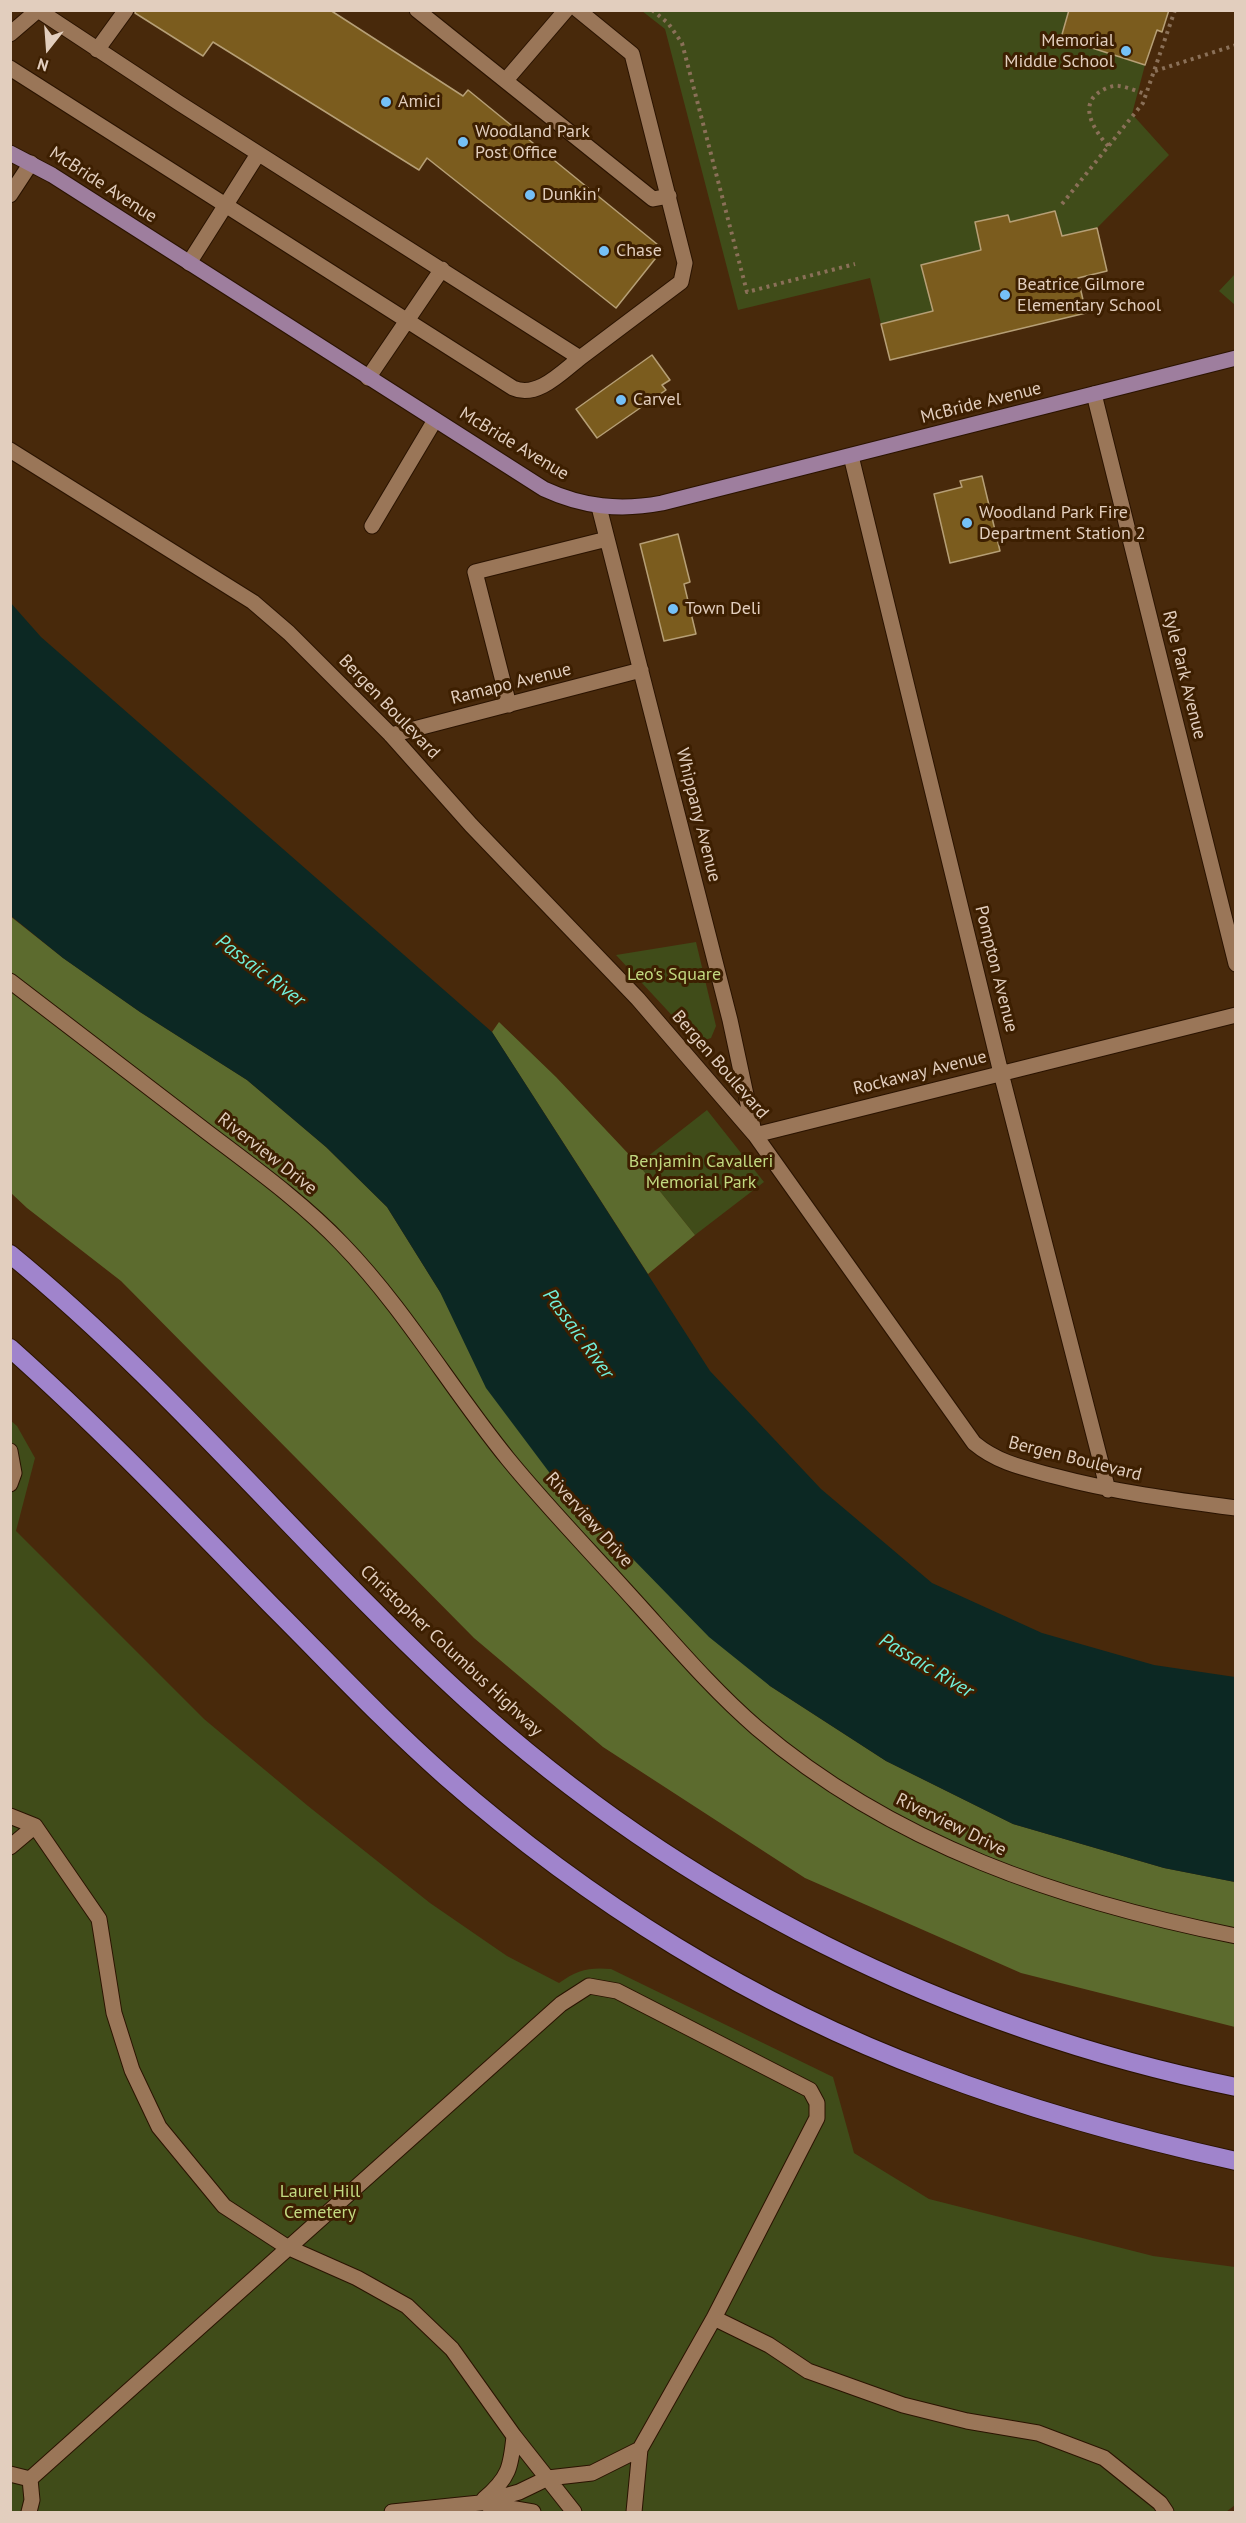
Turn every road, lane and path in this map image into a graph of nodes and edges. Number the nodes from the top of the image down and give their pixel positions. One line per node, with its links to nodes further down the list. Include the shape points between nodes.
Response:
1 (126, 10): 9 (street)
2 (417, 10): 12 (street)
3 (566, 10): 12 (street)
4 (578, 10): 19 (street, via 632,54)
5 (652, 10): 23 (path, via 668,23 682,43 747,292)
6 (1175, 10): 11 (path)
7 (10, 34): 9 (street, via 38,10)
8 (1236, 45): 11 (path)
9 (98, 50): 16 (street)
10 (10, 68): 21 (street)
11 (1155, 71): 13 (path)
12 (506, 80): 19 (street, via 653,199)
13 (1146, 94): 14 (path); 14 (path, via 1119,86 1095,95 1089,106 1090,120)
14 (1108, 146): 20 (path)
15 (10, 153): 17 (main road, McBride Avenue)
16 (258, 154): 21 (street); 24 (street)
17 (31, 163): 18 (street); 22 (main road, McBride Avenue)
18 (10, 195)
19 (669, 196): 26 (street, via 685,263 681,282)
20 (1062, 204)
21 (226, 206): 22 (street); 25 (street)
22 (189, 263): 28 (main road, McBride Avenue)
23 (855, 264)
24 (442, 268): 25 (street); 26 (street)
25 (407, 321): 26 (street, via 519,391 535,390); 28 (street)
26 (580, 358)
27 (1236, 358): 29 (main road, McBride Avenue)
28 (368, 378): 30 (main road, McBride Avenue)
29 (1094, 394): 32 (main road, McBride Avenue); 39 (street, Ryle Park Avenue)
30 (435, 420): 33 (main road, McBride Avenue, via 544,489); 34 (street)
31 (10, 450): 38 (street, Bergen Boulevard, via 253,602)
32 (851, 456): 33 (main road, McBride Avenue, via 641,507); 42 (street, Pompton Avenue)
33 (599, 507): 35 (street, Whippany Avenue)
34 (372, 526)
35 (607, 539): 36 (street, Whippany Avenue); 37 (street, via 475,572)
36 (641, 670): 37 (street, Ramapo Avenue); 43 (street, Whippany Avenue, via 730,1020)
37 (509, 705): 38 (street, Ramapo Avenue)
38 (391, 735): 43 (street, Bergen Boulevard, via 471,825 638,999)
39 (1236, 964)
40 (10, 981): 53 (street, Riverview Drive, via 267,1178 340,1242 372,1277 508,1459 718,1692 801,1762 926,1837 993,1869 1088,1900)
41 (1236, 1014): 42 (street, Rockaway Avenue)
42 (1001, 1073): 43 (street, Rockaway Avenue); 48 (street, Pompton Avenue)
43 (754, 1135): 48 (street, Bergen Boulevard, via 974,1443 1004,1463)
44 (10, 1254): 54 (highway, Christopher Columbus Highway, via 100,1332 464,1697 559,1777 648,1842 784,1926 926,1993 1072,2045)
45 (10, 1348): 55 (highway, via 102,1433 361,1696 446,1776 574,1878 640,1923 779,2004 928,2071 1081,2122)
46 (10, 1451): 47 (street, via 14,1473)
47 (10, 1484)
48 (1108, 1490): 49 (street, Bergen Boulevard)
49 (1236, 1509)
50 (10, 1816): 51 (street)
51 (35, 1826): 52 (street); 56 (street, via 99,1919 114,2013 132,2070 159,2127 224,2206)
52 (10, 1847)
53 (1236, 1936)
54 (1236, 2087)
55 (1236, 2161)
56 (287, 2247): 57 (street, via 561,2004 589,1986 617,1991 637,2001 810,2090 817,2103 817,2118); 58 (street, via 357,2278 407,2306 452,2349); 62 (street)
57 (714, 2318): 59 (street); 69 (street, via 829,2379 903,2405 1038,2433 1104,2458)
58 (514, 2436): 61 (street); 63 (street, via 508,2474)
59 (640, 2450): 61 (street, via 592,2473); 68 (street)
60 (10, 2474): 62 (street)
61 (548, 2478): 63 (street, via 519,2493); 67 (street)
62 (30, 2479): 64 (street)
63 (480, 2503): 65 (street); 66 (street)
64 (29, 2512)
65 (392, 2512)
66 (533, 2512)
67 (574, 2512)
68 (634, 2512)
69 (1166, 2512)

